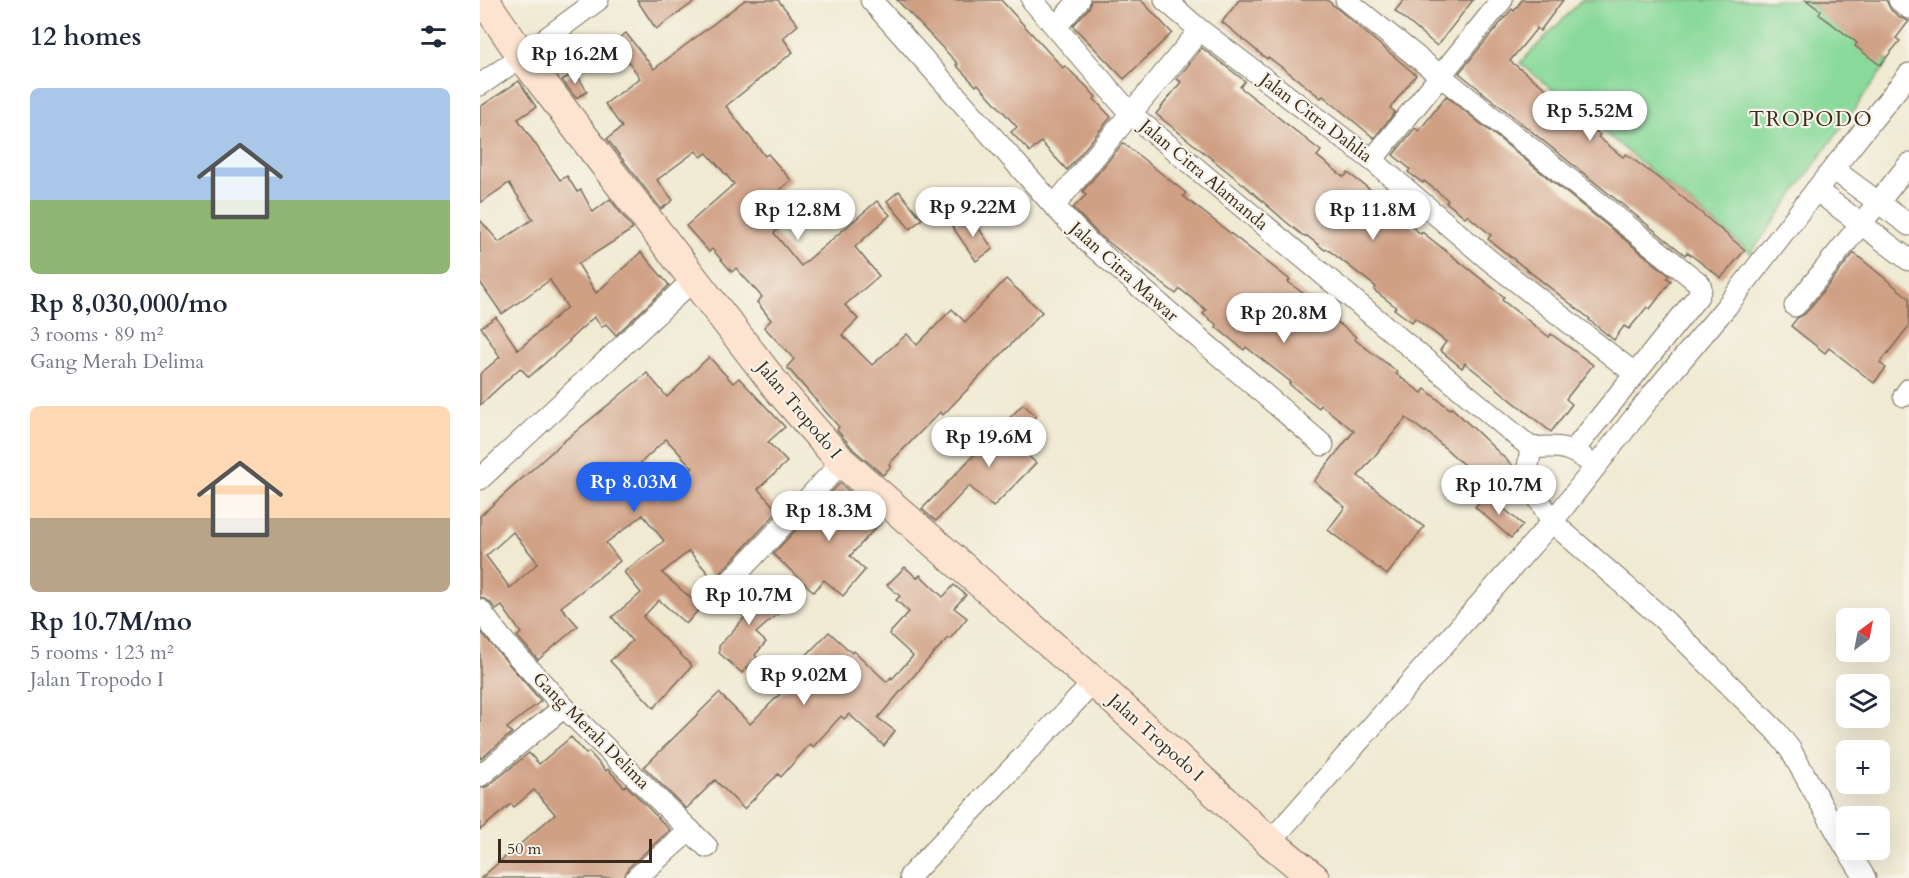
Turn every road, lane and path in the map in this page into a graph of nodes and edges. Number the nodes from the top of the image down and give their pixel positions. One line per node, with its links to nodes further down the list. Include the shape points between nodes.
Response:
1 (484, 0): 13 (street, Jalan Tropodo I)
2 (598, 0): 13 (street)
3 (871, 0): 23 (street, Jalan Citra Mawar)
4 (1032, 0): 11 (street, Jalan Citra Alamanda)
5 (1079, 0): 11 (street)
6 (1165, 0): 12 (street, Jalan Citra Dahlia)
7 (1346, 0): 15 (street)
8 (1502, 0): 15 (street)
9 (1899, 0): 10 (street)
10 (1909, 8)
11 (1056, 27): 17 (street, Jalan Citra Alamanda)
12 (1200, 30): 17 (street); 18 (street, Jalan Citra Dahlia)
13 (522, 56): 16 (street); 27 (street, Jalan Tropodo I)
14 (1909, 74): 20 (street)
15 (1440, 76): 18 (street); 29 (street, via 1700,284 1698,297)
16 (480, 85)
17 (1130, 113): 23 (street); 31 (street, Jalan Citra Alamanda)
18 (1372, 160): 29 (street, Jalan Citra Dahlia, via 1489,261)
19 (1909, 164): 22 (street)
20 (1833, 169): 21 (street); 22 (street)
21 (1816, 190): 24 (street); 34 (street)
22 (1878, 203): 24 (street); 25 (street)
23 (1054, 206): 30 (street, Jalan Citra Mawar, via 1089,243)
24 (1862, 225): 26 (street); 28 (street)
25 (1909, 225)
26 (1909, 260)
27 (694, 279): 33 (street, Jalan Tropodo I, via 781,392); 35 (street)
28 (1795, 306)
29 (1634, 373): 32 (street)
30 (1323, 445)
31 (1531, 448): 32 (street, via 1556,446); 36 (street, via 1527,472)
32 (1573, 451): 34 (street)
33 (842, 462): 37 (street); 39 (street, Jalan Tropodo I)
34 (1595, 467): 36 (street)
35 (480, 479)
36 (1552, 522): 42 (street, via 1662,618 1776,731); 44 (street)
37 (722, 590)
38 (480, 610): 40 (street, Gang Merah Delima)
39 (1094, 682): 44 (street, Jalan Tropodo I); 47 (street)
40 (564, 707): 41 (street); 43 (street, Gang Merah Delima)
41 (480, 776)
42 (1836, 829)
43 (690, 830): 45 (street, Gang Merah Delima); 48 (street)
44 (1270, 842): 49 (street, Jalan Tropodo I)
45 (707, 847)
46 (1854, 860): 50 (street)
47 (910, 876)
48 (636, 878)
49 (1314, 878)
50 (1865, 878)

